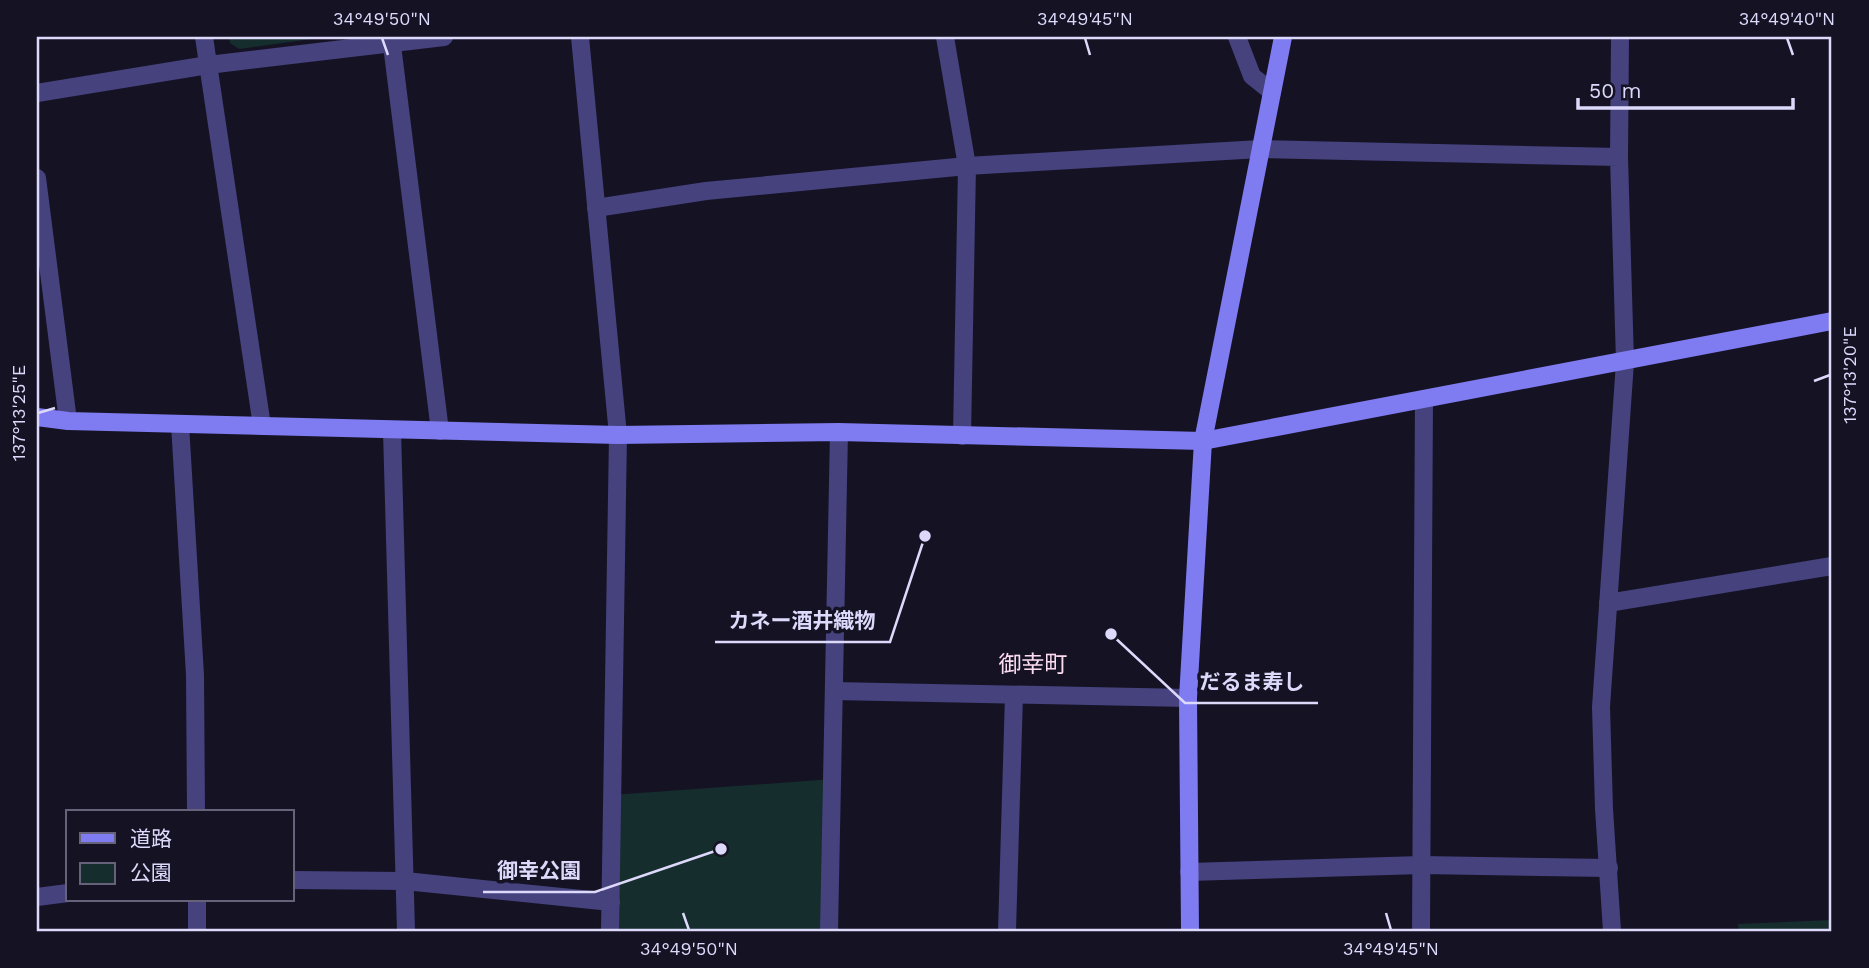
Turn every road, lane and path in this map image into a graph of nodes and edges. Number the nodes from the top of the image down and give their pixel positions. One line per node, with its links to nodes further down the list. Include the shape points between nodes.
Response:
1 (204, 37): 9 (street)
2 (444, 37): 8 (street)
3 (580, 37): 16 (street)
4 (945, 37): 14 (street)
5 (1237, 37): 10 (street, via 1252,76)
6 (1283, 37): 10 (street)
7 (1620, 37): 13 (street)
8 (391, 40): 9 (street); 25 (street)
9 (208, 65): 11 (street); 23 (street)
10 (1272, 92): 12 (street)
11 (37, 93)
12 (1261, 149): 13 (street); 14 (street); 29 (street)
13 (1619, 157): 18 (street)
14 (967, 166): 16 (street, via 706,191); 28 (street)
15 (37, 178): 21 (street)
16 (596, 208): 27 (street)
17 (1832, 321): 18 (street)
18 (1625, 362): 19 (street); 31 (street)
19 (1424, 399): 29 (street); 36 (street)
20 (37, 417): 21 (street)
21 (68, 421): 22 (street)
22 (180, 424): 23 (street); 35 (street, via 195,674)
23 (262, 426): 24 (street)
24 (391, 431): 25 (street); 40 (street)
25 (440, 431): 27 (street)
26 (838, 432): 27 (street); 28 (street); 32 (street)
27 (618, 435): 44 (street)
28 (962, 436): 29 (street)
29 (1203, 441): 34 (street)
30 (1832, 566): 31 (street)
31 (1608, 603): 37 (street, via 1601,707)
32 (834, 691): 33 (street); 48 (street)
33 (1014, 695): 34 (street); 49 (street)
34 (1188, 698): 38 (street)
35 (196, 810)
36 (1422, 866): 37 (street); 38 (street); 51 (street)
37 (1609, 868): 52 (street)
38 (1189, 872): 50 (street)
39 (294, 880): 40 (street)
40 (405, 881): 44 (street); 46 (street)
41 (66, 893): 42 (street)
42 (37, 897)
43 (197, 902): 45 (street)
44 (611, 902): 47 (street)
45 (198, 931)
46 (406, 931)
47 (610, 931)
48 (829, 931)
49 (1007, 931)
50 (1190, 931)
51 (1421, 931)
52 (1612, 931)

